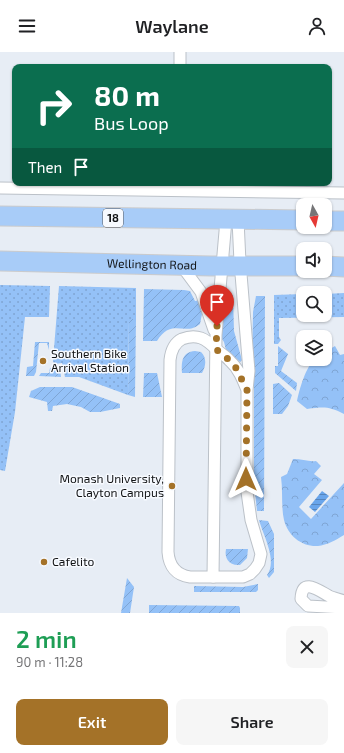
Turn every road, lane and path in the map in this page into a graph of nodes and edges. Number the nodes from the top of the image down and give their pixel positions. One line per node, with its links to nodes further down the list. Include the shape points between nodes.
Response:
1 (180, 52): 2 (street)
2 (180, 64)
3 (177, 187): 4 (street); 5 (street)
4 (0, 188)
5 (344, 194)
6 (0, 216): 7 (highway, 18)
7 (232, 220): 8 (highway, 18); 13 (street); 13 (street)
8 (296, 220)
9 (332, 221): 10 (highway)
10 (344, 221)
11 (0, 261): 12 (highway, Wellington Road)
12 (181, 265): 13 (highway, Wellington Road); 17 (street, via 201,292)
13 (231, 266): 14 (highway, Wellington Road); 17 (street); 19 (street, via 248,367)
14 (296, 266)
15 (332, 266): 16 (highway)
16 (344, 266)
17 (216, 334): 18 (street)
18 (216, 349): 19 (street, via 236,368); 20 (street); 20 (street, via 205,339 194,337 182,340 173,348 170,360 169,412 169,558 172,568 180,575)
19 (247, 390): 20 (street, via 247,492 260,559 252,572 243,577)
20 (213, 578)
21 (344, 601): 22 (street, via 310,586 301,591 301,599 308,606)
22 (344, 608)

